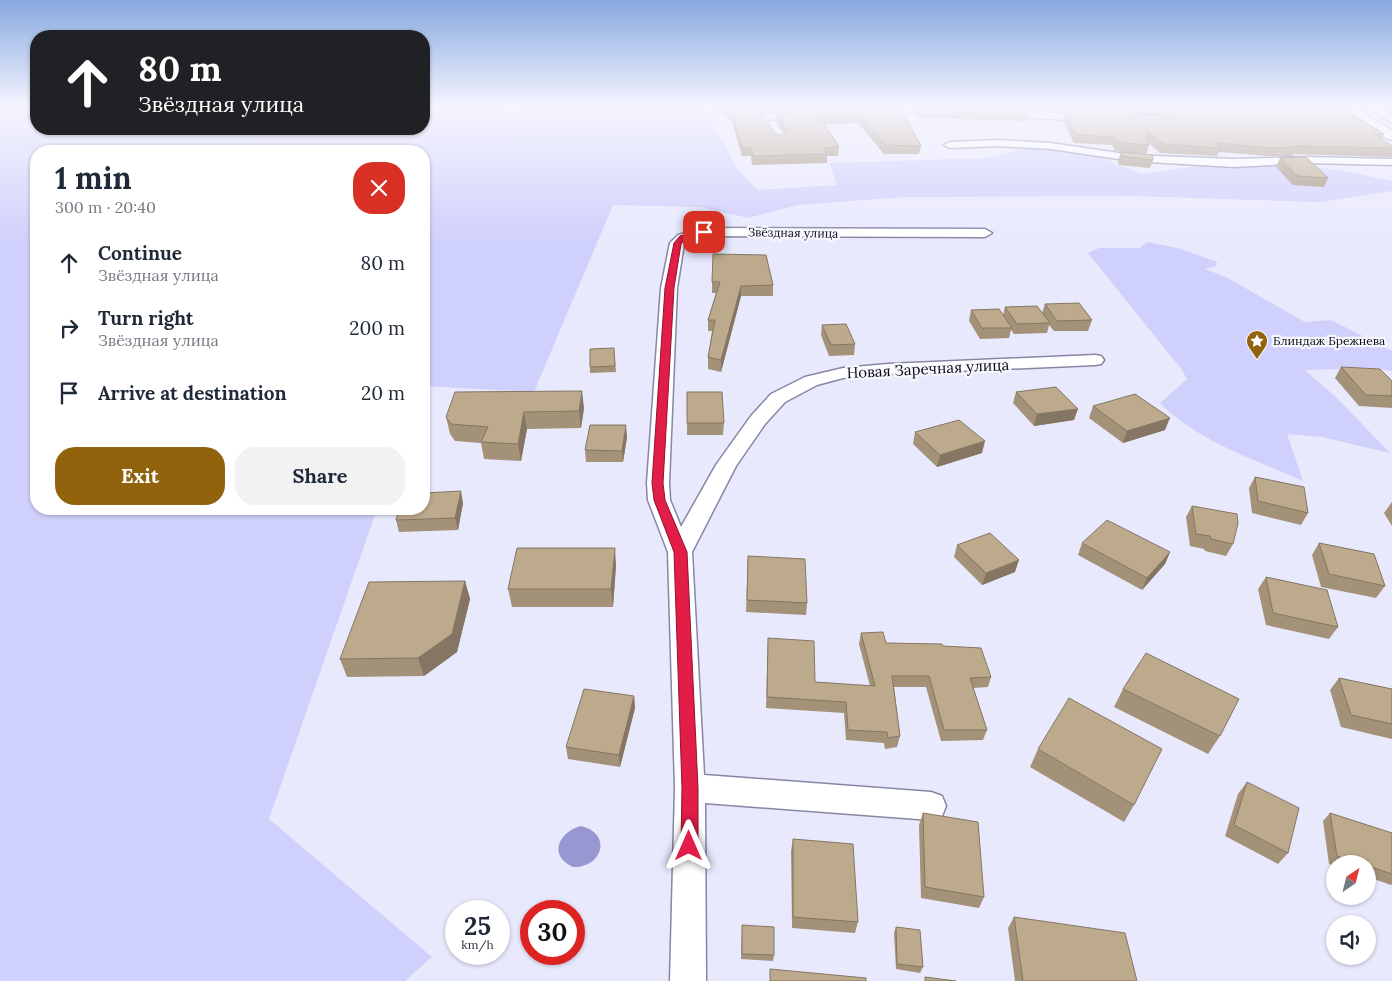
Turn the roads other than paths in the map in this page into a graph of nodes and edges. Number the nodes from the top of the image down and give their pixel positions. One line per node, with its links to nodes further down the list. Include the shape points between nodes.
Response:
1 (1090, 152): 2 (street, via 1132,158 1234,163 1308,160)
2 (1392, 162)
3 (985, 233): 5 (street, Звёздная улица, via 704,232 677,243 670,288 658,483 660,500)
4 (1095, 360): 5 (street, Новая Заречная улица, via 888,369 843,373 811,381 778,398 758,420 726,465)
5 (680, 552): 6 (street, Новая Заречная улица)
6 (690, 788): 7 (street); 8 (street, Новая Заречная улица)
7 (931, 806)
8 (688, 981)

